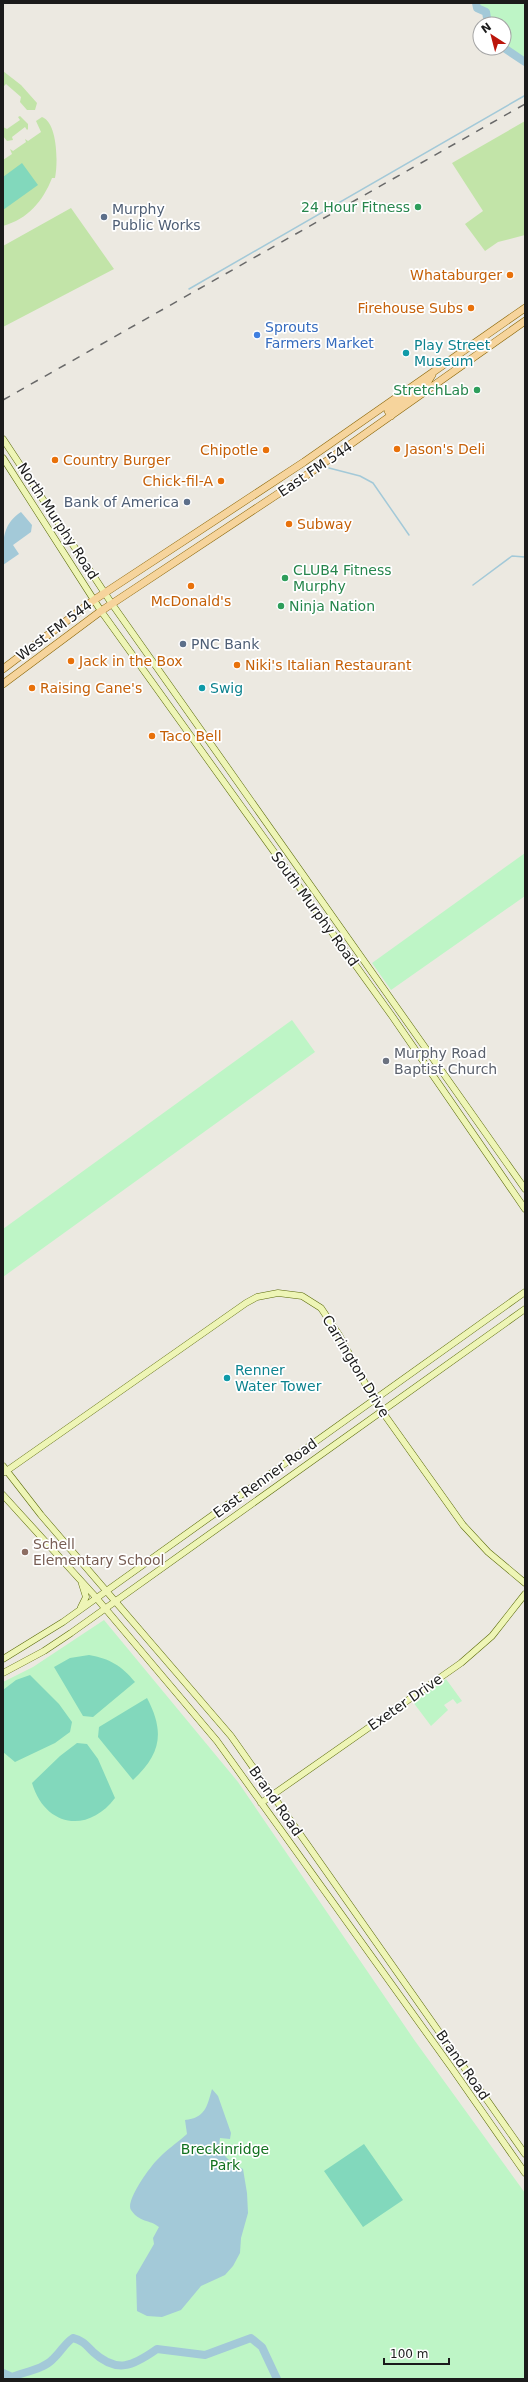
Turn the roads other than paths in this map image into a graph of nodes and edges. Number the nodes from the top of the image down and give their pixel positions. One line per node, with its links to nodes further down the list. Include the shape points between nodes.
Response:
1 (525, 308): 3 (main road, East FM 544)
2 (525, 322): 4 (main road, East FM 544)
3 (434, 372): 4 (main road, via 427,383 388,411); 9 (main road, East FM 544, via 304,462)
4 (391, 416): 10 (main road, East FM 544)
5 (3, 439): 7 (main road, North Murphy Road)
6 (3, 458): 8 (main road, North Murphy Road)
7 (38, 491): 8 (main road); 11 (main road, North Murphy Road)
8 (30, 497): 12 (main road, North Murphy Road)
9 (186, 539): 10 (main road); 11 (main road, East FM 544)
10 (192, 550): 13 (main road, East FM 544)
11 (105, 593): 12 (main road, West FM 544); 13 (main road, North Murphy Road)
12 (94, 600): 14 (main road, North Murphy Road); 17 (main road, West FM 544)
13 (112, 604): 14 (main road, East FM 544); 15 (main road, South Murphy Road)
14 (101, 611): 16 (main road, South Murphy Road); 18 (main road, West FM 544)
15 (146, 653): 16 (main road); 19 (main road, South Murphy Road)
16 (136, 660): 20 (main road, South Murphy Road)
17 (3, 669)
18 (3, 684)
19 (174, 692): 20 (main road); 21 (main road, South Murphy Road)
20 (164, 699): 22 (main road, South Murphy Road)
21 (440, 1067): 22 (main road); 23 (main road, South Murphy Road)
22 (431, 1073): 24 (main road, South Murphy Road)
23 (525, 1189)
24 (525, 1209)
25 (525, 1292): 27 (main road, East Renner Road)
26 (525, 1309): 28 (main road, East Renner Road)
27 (374, 1400): 28 (main road, Carrington Drive); 29 (main road, Carrington Drive, via 339,1335 321,1308 302,1296 278,1293 263,1295 246,1303); 33 (main road, East Renner Road)
28 (382, 1412): 32 (main road, Carrington Drive, via 463,1525 488,1552); 36 (main road, East Renner Road)
29 (4, 1470): 33 (main road, Brand Road)
30 (3, 1494): 31 (main road, Brand Road)
31 (81, 1581): 35 (main road, Brand Road); 38 (main road, via 86,1597)
32 (525, 1583)
33 (106, 1591): 35 (main road, East Renner Road); 36 (main road, Brand Road)
34 (525, 1594): 43 (main road, Exeter Drive, via 492,1636 461,1663)
35 (96, 1598): 37 (main road, Brand Road); 38 (main road, East Renner Road)
36 (115, 1602): 37 (main road, East Renner Road); 41 (main road, Brand Road)
37 (105, 1608): 40 (main road, East Renner Road, via 44,1651); 42 (main road, Brand Road)
38 (77, 1611): 39 (main road, East Renner Road)
39 (3, 1659)
40 (3, 1673)
41 (199, 1698): 42 (main road); 43 (main road, Brand Road, via 231,1736)
42 (189, 1707): 44 (main road, Brand Road)
43 (272, 1796): 44 (main road, Exeter Drive); 45 (main road, Brand Road)
44 (262, 1803): 46 (main road, Brand Road)
45 (525, 2154)
46 (525, 2174)

